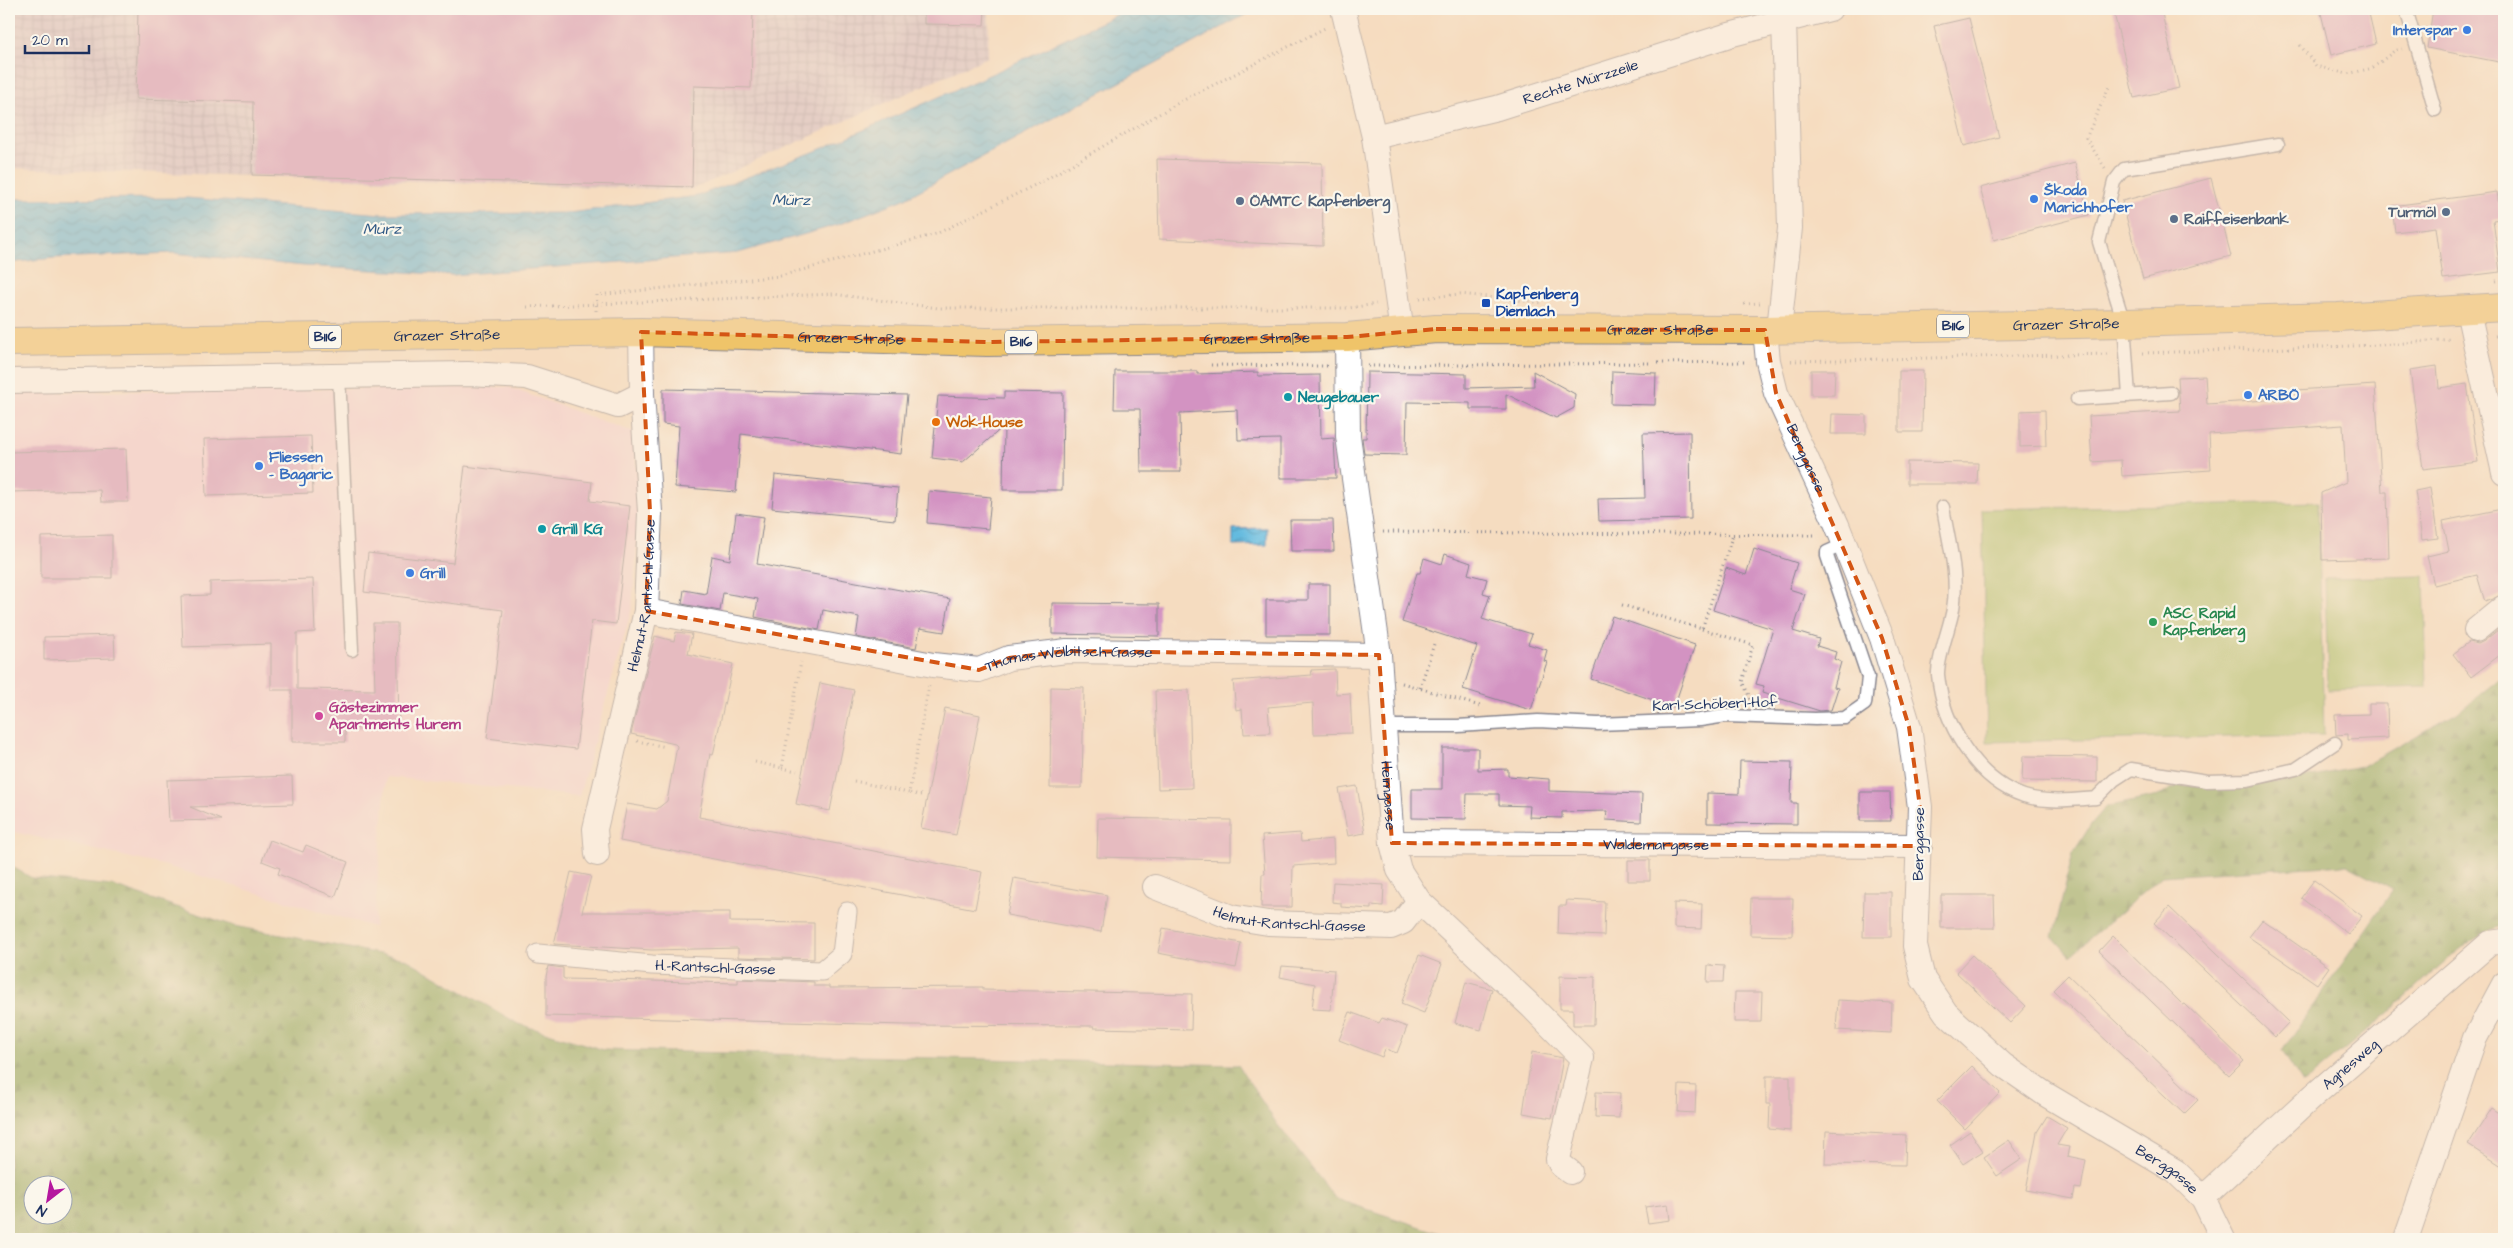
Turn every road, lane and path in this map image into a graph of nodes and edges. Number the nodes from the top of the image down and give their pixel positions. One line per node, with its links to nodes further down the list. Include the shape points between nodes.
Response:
1 (1830, 9): 4 (street, Rechte Mürzzeile)
2 (2406, 9): 6 (lane)
3 (1344, 13): 9 (street); 15 (path, via 1121,134 1043,181 936,234 780,276 597,295)
4 (1784, 20): 9 (street, Rechte Mürzzeile, via 1497,108); 21 (street, via 1790,228)
5 (2300, 45): 6 (path, via 2316,66 2347,74 2373,68 2394,51)
6 (2415, 46): 8 (lane)
7 (2109, 86): 11 (path, via 2086,138)
8 (2435, 110)
9 (1374, 137): 14 (street)
10 (2278, 144): 11 (lane, via 2124,169)
11 (2114, 182): 22 (lane, via 2099,242)
12 (2504, 280): 13 (path)
13 (2488, 282)
14 (1397, 301): 15 (path, via 1349,308 938,308 833,294); 16 (path, via 1460,294); 25 (street)
15 (597, 303): 19 (path); 23 (path)
16 (1552, 304)
17 (1743, 304): 21 (path)
18 (2504, 307): 20 (main road, Grazer Straße / B116)
19 (522, 308)
20 (2468, 311): 22 (main road, Grazer Straße / B116); 28 (street)
21 (1775, 321): 22 (main road, Grazer Straße / B116); 25 (main road, Grazer Straße / B116, via 1436,328); 31 (street, Berggasse)
22 (2124, 323): 30 (lane)
23 (595, 332): 24 (main road, Grazer Straße / B116); 29 (main road, Grazer Straße / B116)
24 (641, 332): 27 (main road, Grazer Straße / B116, via 987,342); 37 (street, Helmut-Rantschl-Gasse)
25 (1402, 332): 27 (main road, Grazer Straße / B116)
26 (2504, 335): 28 (path)
27 (1347, 337): 33 (street, Heimgasse)
28 (2473, 337): 30 (path, via 2372,345); 40 (street)
29 (9, 342)
30 (2126, 354): 31 (path); 38 (lane)
31 (1768, 361): 33 (path); 44 (street, Berggasse, via 1776,393)
32 (1208, 365): 33 (path)
33 (1347, 366): 42 (street, Heimgasse, via 1348,436)
34 (339, 376): 35 (street); 37 (street, via 468,374 527,377 618,406); 52 (lane)
35 (9, 381)
36 (2171, 393): 38 (lane)
37 (642, 394): 47 (street, Helmut-Rantschl-Gasse, via 650,512)
38 (2129, 396): 39 (lane)
39 (2077, 399)
40 (2504, 473)
41 (1943, 508): 60 (lane, via 1954,572 1953,608 1938,674 1949,716 1972,759 1997,783 2025,796 2062,800 2096,798 2131,768 2207,781 2248,780 2296,769)
42 (1362, 532): 43 (path); 54 (street, Heimgasse)
43 (1733, 534): 44 (path); 48 (path)
44 (1843, 540): 56 (lane, Karl-Schöberl-Hof, via 1827,552 1827,556 1868,678 1865,704 1845,718); 69 (street, Berggasse, via 1882,638 1910,727 1920,807)
45 (1622, 606): 48 (path)
46 (2504, 607): 49 (street)
47 (646, 611): 50 (street, Thomas-Wölbitsch-Gasse); 59 (street, Helmut-Rantschl-Gasse)
48 (1702, 629): 56 (path, via 1753,645 1742,682)
49 (2476, 630)
50 (805, 640): 53 (street, Thomas-Wölbitsch-Gasse); 63 (path)
51 (1435, 641): 55 (path)
52 (352, 650)
53 (933, 665): 54 (street, Thomas-Wölbitsch-Gasse, via 979,670 1009,658 1067,651); 66 (path)
54 (1379, 666): 55 (path); 58 (street, Heimgasse)
55 (1420, 688): 57 (path, via 1492,709)
56 (1753, 717): 57 (lane, Karl-Schöberl-Hof, via 1598,724)
57 (1501, 723): 58 (lane, Karl-Schöberl-Hof)
58 (1384, 726): 68 (street, Heimgasse)
59 (617, 736): 61 (path); 70 (street, Helmut-Rantschl-Gasse, via 595,829)
60 (2335, 743)
61 (666, 747)
62 (755, 762): 63 (path)
63 (782, 768): 64 (path)
64 (797, 771)
65 (854, 781): 66 (path)
66 (909, 793): 67 (path)
67 (921, 796)
68 (1392, 843): 69 (street, Waldemargasse); 72 (street, Heimgasse, via 1399,870)
69 (1920, 846): 78 (street, Berggasse, via 1915,946 1923,979 1946,1013 2004,1065 2045,1094 2175,1171)
70 (598, 854)
71 (1155, 887): 72 (street, Helmut-Rantschl-Gasse, via 1231,917 1268,923 1392,927 1403,922)
72 (1419, 902): 77 (street, Heimgasse, via 1582,1058 1558,1159)
73 (847, 912): 75 (street, H.-Rantschl-Gasse, via 842,954 822,971 652,965)
74 (2504, 942): 78 (street, Agnesweg, via 2490,944 2312,1097)
75 (538, 954)
76 (2504, 984): 80 (street, via 2475,1038)
77 (1570, 1172)
78 (2203, 1198): 79 (street, Berggasse)
79 (2223, 1239)
80 (2406, 1239)

